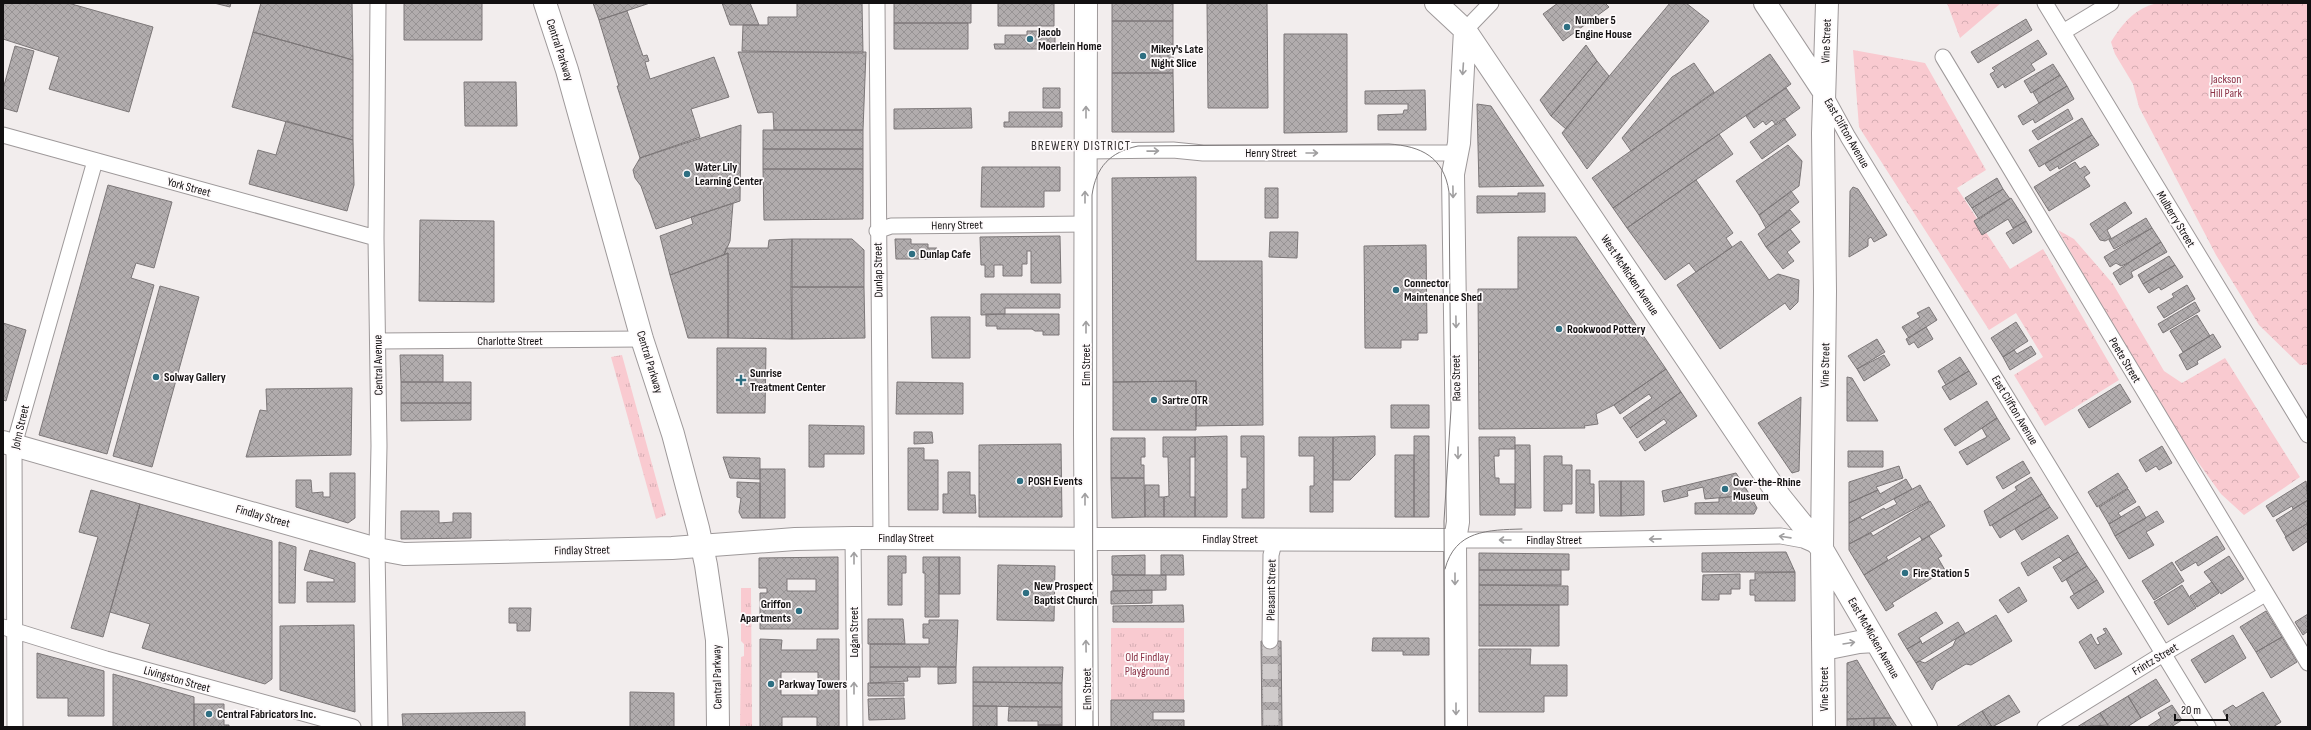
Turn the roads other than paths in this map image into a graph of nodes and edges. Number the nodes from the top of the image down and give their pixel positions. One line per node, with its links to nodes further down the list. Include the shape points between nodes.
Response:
1 (378, 3): 21 (street, Central Avenue)
2 (545, 3): 22 (street, Central Parkway, via 567,70)
3 (877, 3): 20 (street, Dunlap Street)
4 (1086, 3): 16 (street, Elm Street, one-way to 4)
5 (1436, 3): 11 (street, West McMicken Avenue)
6 (1491, 3): 11 (street)
7 (1765, 3): 14 (street)
8 (1827, 3): 14 (street, Vine Street)
9 (2045, 3): 12 (street, Mulberry Street)
10 (2111, 3): 12 (street)
11 (1465, 30): 17 (street, Race Street, one-way to 17); 33 (street, West McMicken Avenue, via 1780,497)
12 (2063, 32): 24 (street, Mulberry Street)
13 (1944, 56): 34 (street, Peete Street)
14 (1824, 92): 33 (street, Vine Street, via 1825,345); 39 (street, East Clifton Avenue, via 1853,144)
15 (3, 135): 18 (street, York Street)
16 (1086, 151): 17 (street, Henry Street, one-way to 17, via 1173,150 1203,154); 19 (street, Elm Street, one-way to 16)
17 (1457, 153): 30 (street, Race Street, one-way to 30, via 1453,174 1458,522)
18 (95, 161): 21 (street, York Street); 25 (street, John Street)
19 (1085, 224): 20 (street, Henry Street, via 891,226); 28 (street, Elm Street, one-way to 19)
20 (877, 231): 27 (street, Dunlap Street)
21 (376, 238): 23 (street, Central Avenue)
22 (642, 340): 23 (street, Charlotte Street); 31 (street, Central Parkway, via 673,434)
23 (378, 341): 32 (street, Central Avenue)
24 (2308, 435)
25 (8, 444): 32 (street, Findlay Street); 35 (street, John Street)
26 (853, 538): 27 (street, Findlay Street); 31 (street, Findlay Street, via 795,539); 45 (street, Logan Street, one-way to 26)
27 (881, 538): 28 (street, Findlay Street)
28 (1085, 538): 29 (street, Findlay Street); 46 (street, Elm Street, one-way to 28)
29 (1275, 539): 30 (street, Findlay Street); 36 (street, Pleasant Street, via 1271,555)
30 (1455, 540): 33 (street, Findlay Street, one-way to 30, via 1803,540 1781,536); 47 (street, Race Street, one-way to 47)
31 (702, 546): 32 (street, Findlay Street, via 404,554); 44 (street, Central Parkway, via 717,640)
32 (377, 549): 43 (street, Central Avenue)
33 (1822, 549): 37 (street, East McMicken Avenue); 38 (street, Vine Street)
34 (2266, 594): 39 (street, Frintz Street); 40 (street, Peete Street)
35 (8, 628): 41 (street, John Street); 42 (street, Livingston Street, via 106,659)
36 (1270, 641)
37 (1875, 641): 38 (street, one-way to 37); 49 (street, East McMicken Avenue)
38 (1824, 649): 48 (street, Vine Street)
39 (2163, 654): 50 (street, Frintz Street); 51 (street, East Clifton Avenue)
40 (2308, 663)
41 (15, 727)
42 (353, 727)
43 (380, 727)
44 (718, 727)
45 (855, 727)
46 (1087, 727)
47 (1456, 727)
48 (1824, 727)
49 (1926, 727)
50 (2045, 727)
51 (2208, 727)

